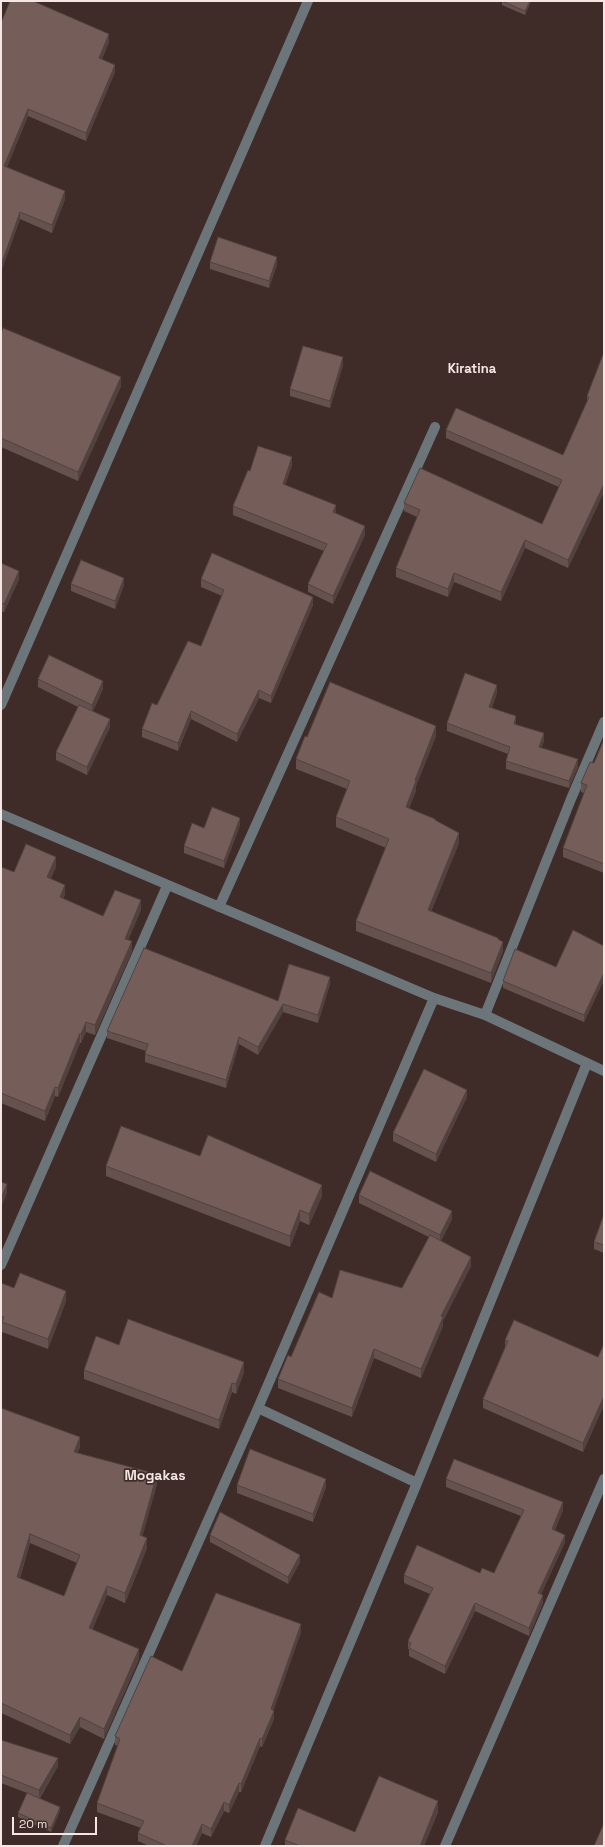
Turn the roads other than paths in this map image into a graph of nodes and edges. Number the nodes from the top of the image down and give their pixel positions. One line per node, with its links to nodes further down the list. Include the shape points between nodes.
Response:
1 (308, 1): 3 (street)
2 (435, 427): 7 (street)
3 (1, 704)
4 (604, 722): 9 (street)
5 (1, 814): 6 (street)
6 (167, 886): 7 (street); 12 (street)
7 (220, 908): 8 (street)
8 (434, 998): 9 (street); 13 (street)
9 (485, 1015): 10 (street)
10 (587, 1063): 11 (street); 15 (street)
11 (604, 1071)
12 (1, 1265)
13 (258, 1408): 15 (street); 16 (street)
14 (604, 1479): 18 (street)
15 (417, 1483): 17 (street)
16 (62, 1846)
17 (265, 1846)
18 (445, 1846)

